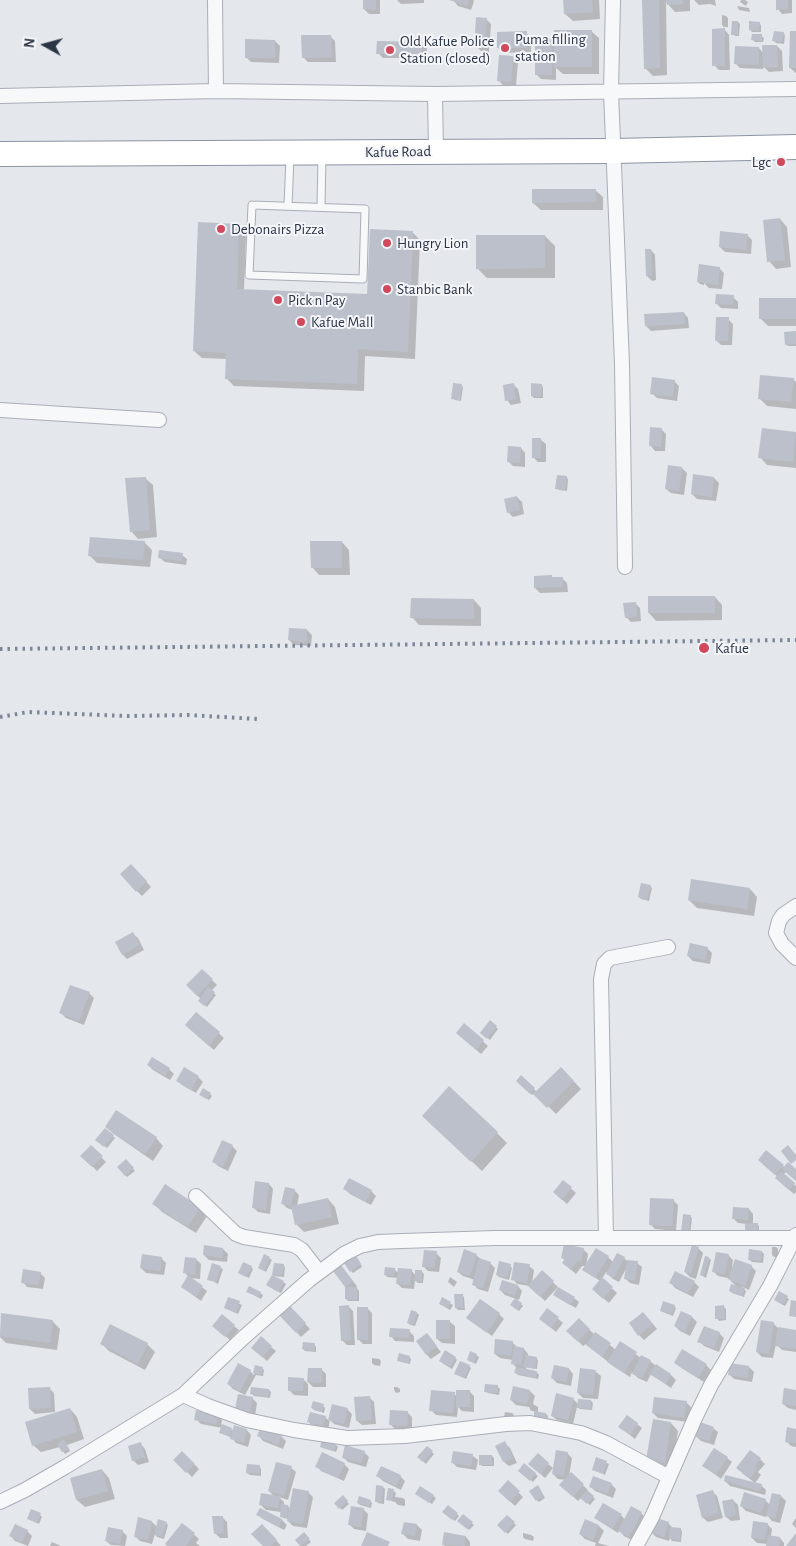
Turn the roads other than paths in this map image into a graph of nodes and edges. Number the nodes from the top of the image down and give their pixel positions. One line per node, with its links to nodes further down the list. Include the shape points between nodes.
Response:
1 (215, 0): 4 (street)
2 (613, 0): 5 (street)
3 (796, 89): 5 (street)
4 (216, 91): 6 (street); 7 (street)
5 (611, 92): 6 (street); 9 (street)
6 (435, 94): 12 (street)
7 (0, 96)
8 (796, 147): 9 (highway, Kafue Road)
9 (613, 151): 12 (highway, Kafue Road); 18 (street, via 622,364)
10 (290, 152): 11 (highway, Kafue Road); 13 (highway, Kafue Road); 14 (lane)
11 (322, 152): 12 (highway, Kafue Road); 15 (lane)
12 (436, 152)
13 (0, 158)
14 (288, 206): 15 (lane); 15 (lane, via 252,205 249,275 363,279 365,209)
15 (321, 208)
16 (0, 410): 17 (street)
17 (159, 420)
18 (625, 567)
19 (796, 906): 21 (street, via 784,915 776,933)
20 (668, 947): 24 (street, via 610,958 604,964 601,979)
21 (796, 958)
22 (196, 1196): 25 (street, via 236,1234 294,1245)
23 (796, 1237): 24 (street); 27 (street, via 711,1385)
24 (606, 1238): 25 (street, via 378,1242 344,1254)
25 (320, 1272): 26 (street)
26 (183, 1395): 27 (street, via 247,1420 347,1438 405,1436 530,1423 582,1434); 28 (street, via 57,1472)
27 (669, 1477): 29 (street)
28 (0, 1502)
29 (636, 1546)

